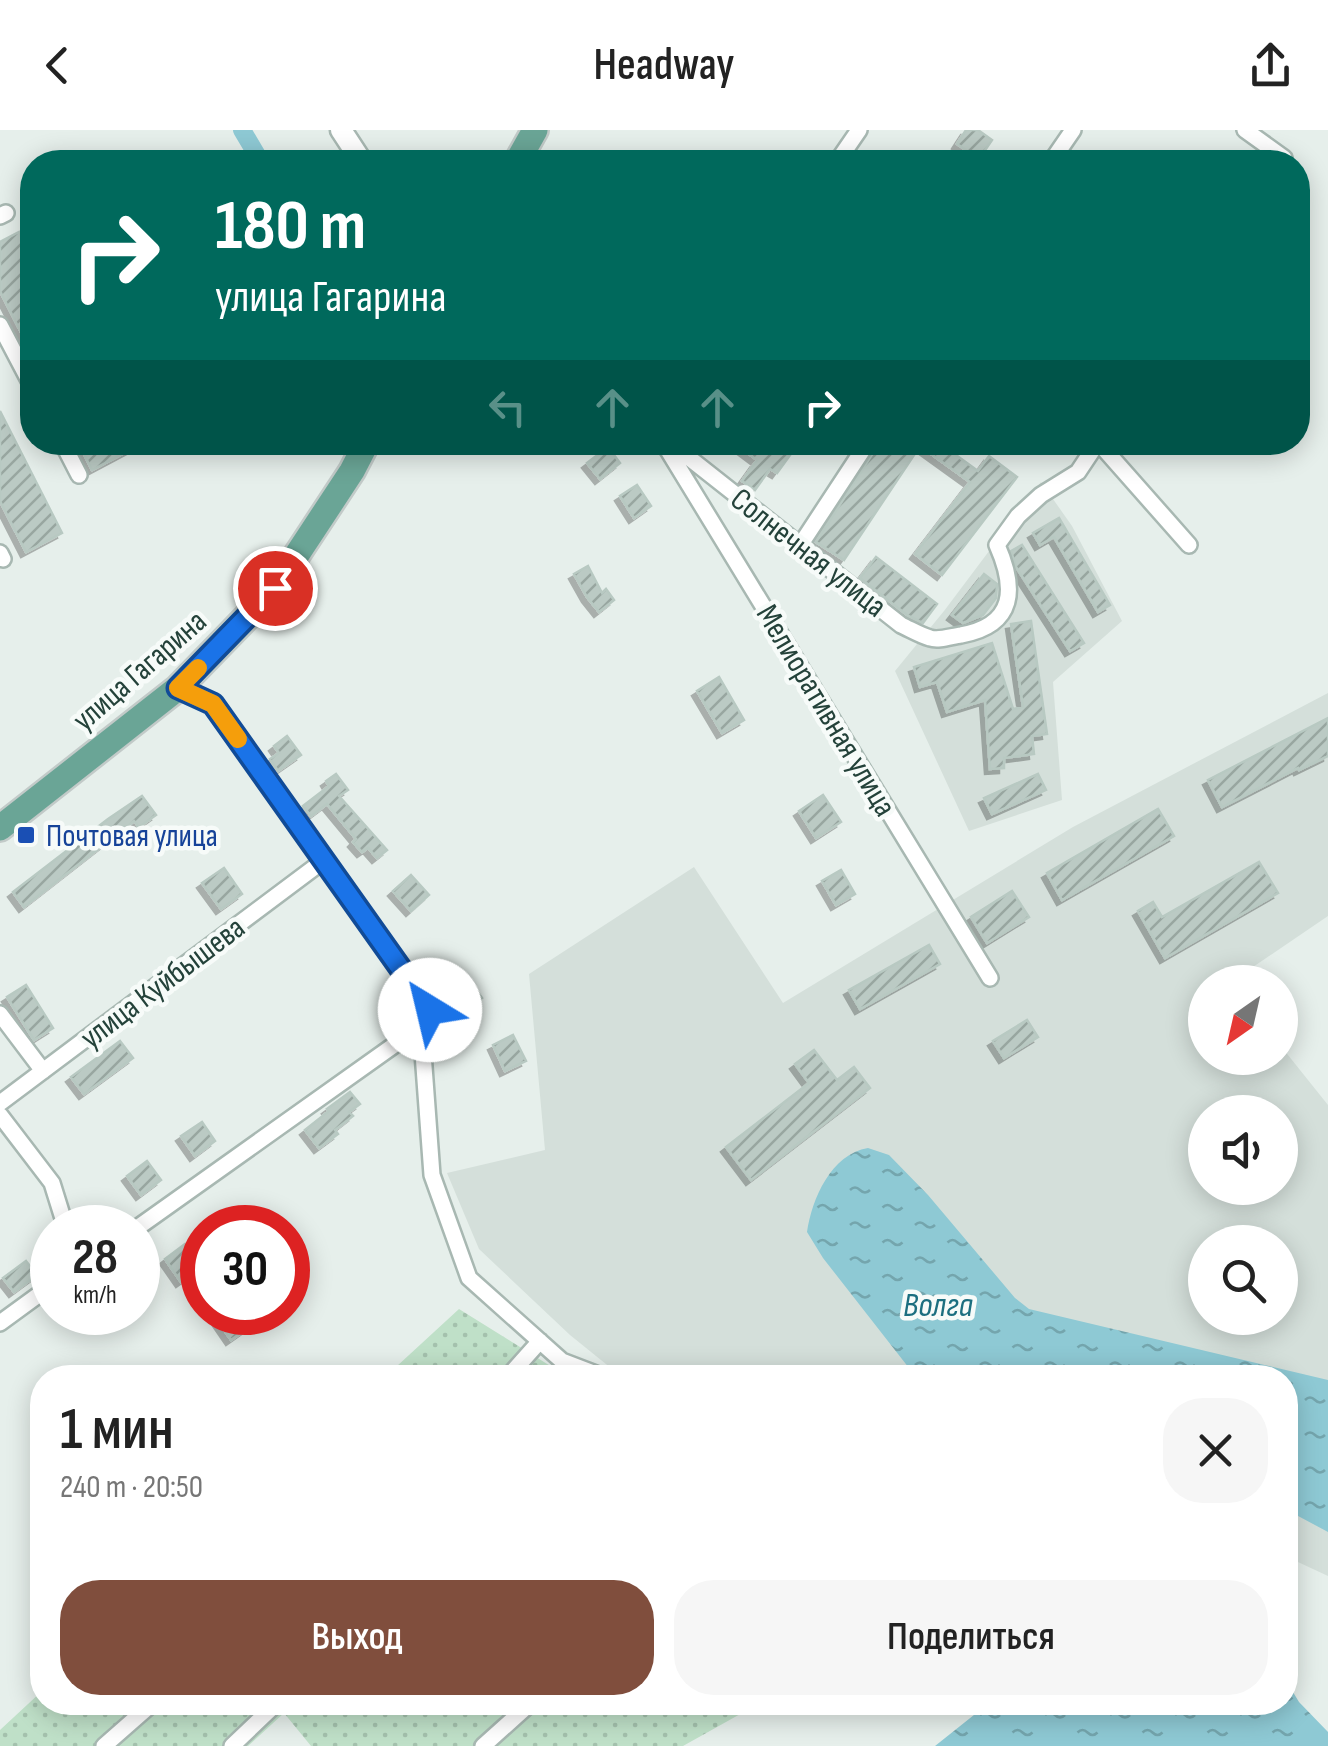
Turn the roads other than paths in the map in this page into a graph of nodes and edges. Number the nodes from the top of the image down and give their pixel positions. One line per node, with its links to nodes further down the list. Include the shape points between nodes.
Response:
1 (1245, 130): 2 (street)
2 (1270, 150)
3 (0, 324): 4 (street)
4 (20, 363)
5 (69, 455): 12 (street)
6 (360, 455): 15 (main road, улица Гагарина, via 275,588)
7 (674, 455): 18 (street, Мелиоративная улица)
8 (683, 455): 13 (street, Солнечная улица)
9 (860, 455): 13 (street)
10 (1089, 455): 13 (street, Солнечная улица, via 1078,472 1018,516 997,545 1008,602 998,620 968,634 933,640 901,624)
11 (1109, 455): 14 (street)
12 (79, 475)
13 (802, 544)
14 (1189, 545)
15 (178, 688): 16 (main road, улица Гагарина); 17 (street, via 213,704)
16 (0, 828)
17 (323, 860): 20 (street, via 430,1010); 21 (street, улица Куйбышева)
18 (990, 978)
19 (0, 1014): 21 (street)
20 (420, 1026): 25 (street); 28 (street, via 432,1175 469,1278)
21 (43, 1071): 22 (street, улица Куйбышева)
22 (0, 1103)
23 (0, 1115): 24 (street, via 52,1184)
24 (59, 1205)
25 (160, 1212)
26 (30, 1302): 27 (street)
27 (0, 1324)
28 (540, 1341): 29 (street); 30 (street)
29 (519, 1365)
30 (572, 1365)
31 (139, 1715): 34 (street)
32 (264, 1715): 35 (street)
33 (518, 1715): 36 (street)
34 (104, 1746)
35 (232, 1746)
36 (483, 1746)

